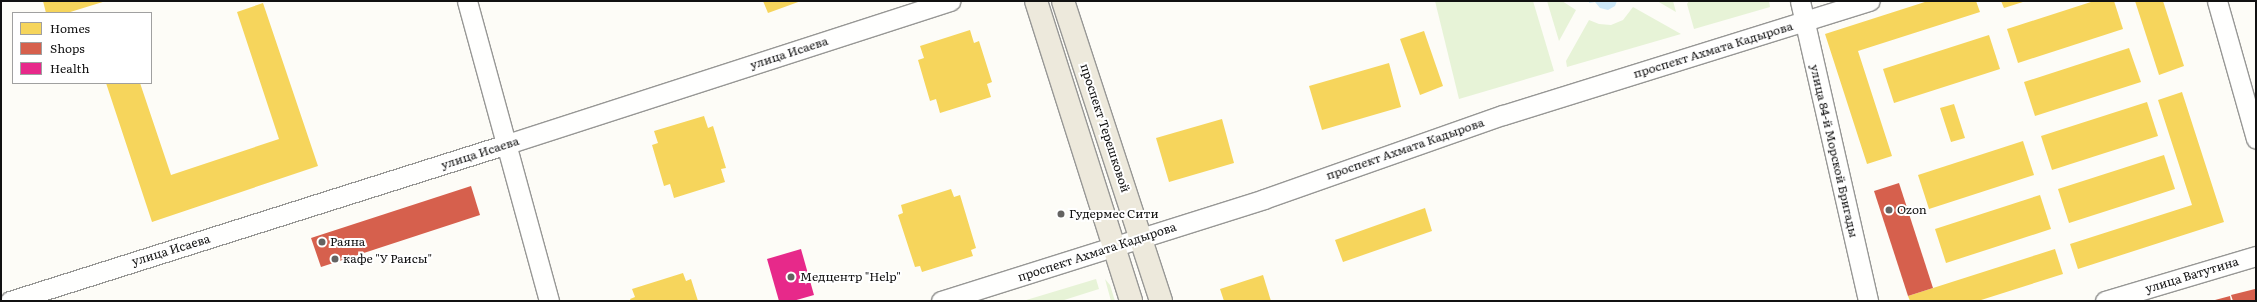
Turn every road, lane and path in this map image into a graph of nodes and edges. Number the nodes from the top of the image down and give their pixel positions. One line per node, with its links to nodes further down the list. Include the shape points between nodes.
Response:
1 (467, 1): 10 (street)
2 (950, 1): 10 (street, улица Исаева)
3 (1036, 1): 11 (main road, проспект Терешковой)
4 (1063, 1): 11 (main road, проспект Терешковой)
5 (1800, 1): 8 (street, улица 84-й Морской Бригады)
6 (1870, 1): 8 (street, проспект Ахмата Кадырова)
7 (2217, 1): 9 (street)
8 (1804, 22): 11 (street, проспект Ахмата Кадырова, via 1503,114); 18 (street, улица 84-й Морской Бригады)
9 (2256, 139)
10 (507, 144): 13 (street, улица Исаева); 14 (street)
11 (1127, 243): 15 (street, проспект Ахмата Кадырова); 16 (main road, проспект Терешковой); 17 (main road, проспект Терешковой)
12 (2256, 256): 19 (street, улица Ватутина)
13 (10, 301)
14 (549, 301)
15 (941, 301)
16 (1131, 301)
17 (1161, 301)
18 (1868, 301)
19 (2105, 301)

